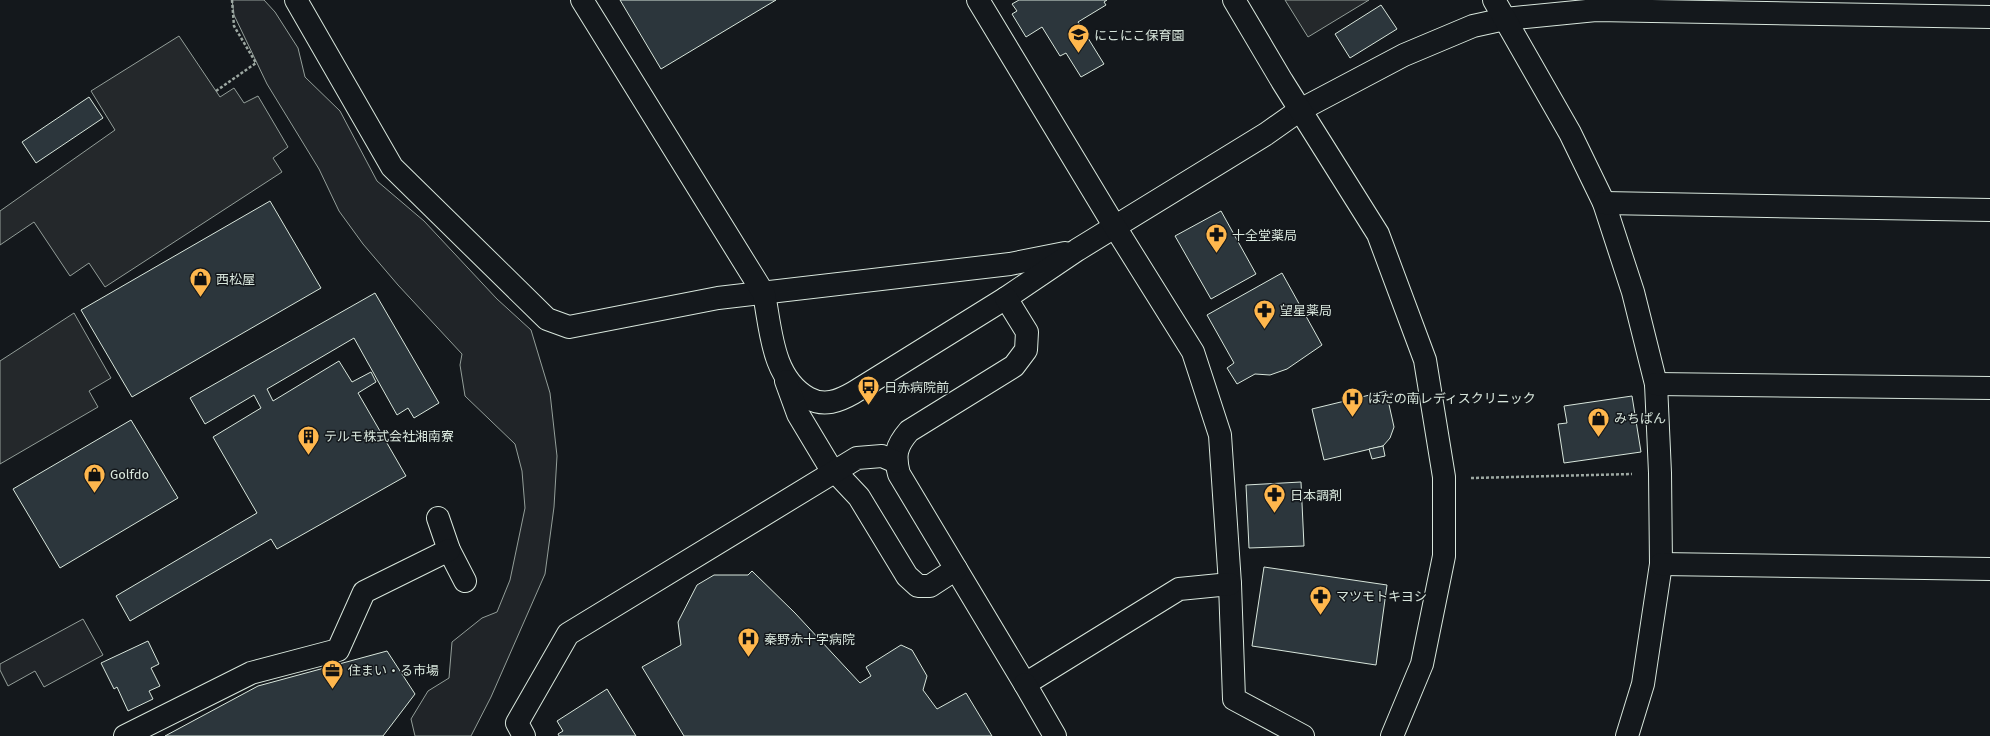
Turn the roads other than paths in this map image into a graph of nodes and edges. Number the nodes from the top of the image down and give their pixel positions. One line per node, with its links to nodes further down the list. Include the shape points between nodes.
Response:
1 (296, 0): 14 (street, via 392,167 547,319 570,327 718,298)
2 (582, 0): 14 (street)
3 (978, 0): 12 (street)
4 (1234, 0): 9 (street)
5 (1494, 0): 8 (street)
6 (1892, 8): 7 (street); 8 (street, via 1596,10)
7 (1990, 17)
8 (1505, 19): 9 (street, via 1473,26 1404,55); 10 (street, via 1570,133)
9 (1300, 110): 12 (street); 33 (street, via 1378,234 1426,360 1444,477 1444,556 1422,664)
10 (1604, 203): 11 (street); 17 (street, via 1633,292)
11 (1990, 210)
12 (1115, 227): 13 (street); 27 (street, via 1194,352 1220,435)
13 (1077, 250): 14 (street, via 1010,264); 15 (street)
14 (764, 294): 16 (street)
15 (1006, 298): 16 (street, via 838,402 823,403 801,395 791,386); 19 (street, via 1027,332 1026,350 1014,366 909,431 900,440)
16 (780, 365): 20 (street, via 798,414)
17 (1656, 384): 18 (street); 23 (street)
18 (1990, 388)
19 (896, 462): 20 (street, via 882,456 857,458); 25 (street, via 900,474)
20 (834, 472): 25 (street, via 859,497 907,576 918,586 930,586); 30 (street, via 568,634 517,723)
21 (438, 518): 22 (street)
22 (449, 550): 26 (street); 29 (street, via 364,592 338,650 251,673)
23 (1661, 564): 24 (street); 34 (street, via 1643,684)
24 (1990, 568)
25 (956, 569): 28 (street)
26 (466, 581)
27 (1230, 584): 28 (street, via 1179,589); 32 (street, via 1234,699)
28 (1025, 684): 31 (street)
29 (125, 736)
30 (524, 736)
31 (1055, 736)
32 (1303, 736)
33 (1392, 736)
34 (1627, 736)

